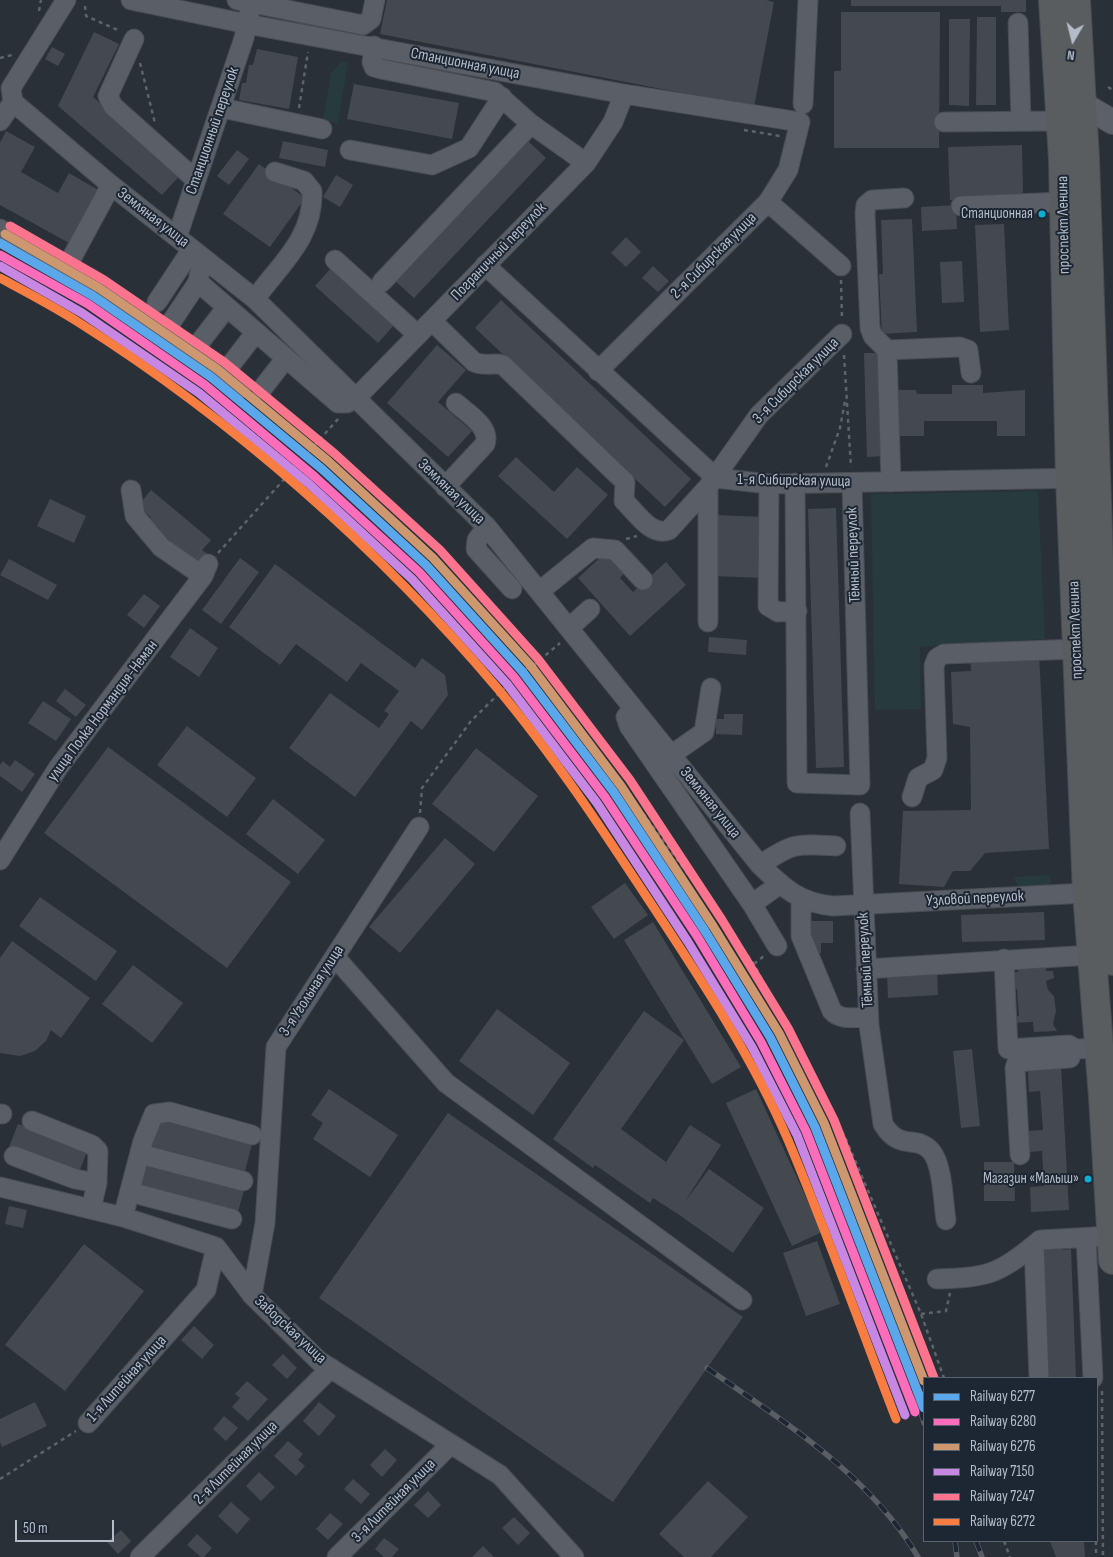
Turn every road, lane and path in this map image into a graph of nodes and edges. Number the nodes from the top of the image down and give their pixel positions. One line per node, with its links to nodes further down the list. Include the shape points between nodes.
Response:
1 (49, 0): 12 (street, via 50,14)
2 (66, 0): 12 (street)
3 (131, 0): 10 (street, Станционная улица)
4 (375, 0): 8 (street, via 371,19 364,25)
5 (808, 0): 21 (street)
6 (1053, 0): 20 (highway, проспект Ленина)
7 (1076, 0): 20 (highway, проспект Ленина)
8 (247, 1): 10 (street, Станционный переулок)
9 (1018, 22): 24 (street)
10 (247, 24): 13 (street, Станционная улица); 22 (street, Станционный переулок)
11 (134, 39): 35 (street, via 108,96 113,106)
12 (38, 46): 16 (street)
13 (374, 46): 18 (street, Станционная улица); 19 (street, via 374,67 495,92)
14 (308, 50): 29 (path)
15 (1108, 87): 17 (path)
16 (8, 90): 23 (street); 36 (street, Земляная улица)
17 (1113, 90)
18 (624, 94): 26 (street, Станционная улица); 33 (street, Пограничный переулок, via 613,122)
19 (502, 98): 30 (street); 32 (street, via 470,148 432,165)
20 (1071, 99): 25 (highway, проспект Ленина); 28 (main road); 72 (highway, проспект Ленина)
21 (803, 104)
22 (222, 108): 29 (street); 35 (street, Станционный переулок)
23 (0, 121)
24 (1021, 121): 25 (street); 27 (street)
25 (1061, 121): 39 (highway, проспект Ленина)
26 (800, 122): 38 (street, 2-я Сибирская улица, via 788,170)
27 (944, 122)
28 (1113, 122)
29 (296, 124): 31 (street)
30 (531, 124): 33 (street); 50 (street)
31 (322, 129)
32 (350, 150)
33 (586, 163): 47 (street, Пограничный переулок)
34 (275, 172): 51 (street, via 304,181 312,191 310,217 303,237)
35 (196, 180): 42 (street, Станционный переулок)
36 (111, 185): 42 (street, Земляная улица); 45 (street)
37 (904, 198): 60 (street, via 872,200 866,205 865,212 870,328 873,336)
38 (768, 202): 48 (street); 63 (street, 2-я Сибирская улица)
39 (1064, 202): 40 (street); 72 (highway, проспект Ленина)
40 (961, 206)
41 (0, 229): 65 (street, via 126,305)
42 (177, 237): 43 (street, Земляная улица)
43 (192, 248): 46 (street, Земляная улица); 52 (street)
44 (335, 260): 58 (street)
45 (70, 261)
46 (207, 261): 49 (street); 51 (street, Земляная улица)
47 (485, 265): 54 (street, Пограничный переулок); 63 (street, 1-я Сибирская улица)
48 (841, 266): 57 (path, Тёмный переулок)
49 (198, 282): 53 (street); 55 (street)
50 (382, 282)
51 (255, 299): 68 (street, Земляная улица)
52 (157, 302)
53 (227, 307): 56 (street); 59 (street)
54 (432, 320): 58 (street, Пограничный переулок); 73 (street, 3-я Сибирская улица, via 474,362 483,366 497,363 510,371 625,482 624,501 655,532 669,530)
55 (172, 321)
56 (256, 332): 61 (street); 62 (street)
57 (842, 334): 67 (path, Тёмный переулок); 73 (street, 3-я Сибирская улица, via 759,415)
58 (418, 335): 68 (street, Пограничный переулок)
59 (200, 342)
60 (887, 350): 64 (street, via 960,347 968,350); 74 (street)
61 (286, 358): 66 (street); 68 (street, via 338,403)
62 (229, 367)
63 (598, 371): 73 (street, 1-я Сибирская улица)
64 (971, 373)
65 (240, 388)
66 (262, 389)
67 (846, 397): 71 (path, via 840,428); 75 (path, Тёмный переулок)
68 (356, 398): 78 (street, Земляная улица)
69 (456, 403): 78 (street, via 485,430 487,437 485,444)
70 (332, 426): 81 (path)
71 (826, 464)
72 (1083, 478): 74 (street, 1-я Сибирская улица); 82 (highway, проспект Ленина)
73 (712, 482): 76 (street, 1-я Сибирская улица); 88 (street)
74 (891, 482): 75 (street, 1-я Сибирская улица)
75 (852, 483): 77 (street, 1-я Сибирская улица); 87 (street, Тёмный переулок, via 860,785 797,783)
76 (768, 484): 77 (street, 1-я Сибирская улица); 87 (street, via 768,606 778,612)
77 (795, 484): 87 (street)
78 (445, 487): 80 (street, Земляная улица)
79 (131, 490): 81 (street, via 136,516 161,547)
80 (487, 526): 84 (street, via 477,540 476,549); 85 (street, Земляная улица)
81 (206, 570): 99 (street, улица Полка Нормандия-Неман, via 58,768)
82 (1095, 570): 90 (highway, проспект Ленина); 106 (highway, проспект Ленина)
83 (643, 580): 85 (street, via 615,550 593,548)
84 (512, 589)
85 (540, 591): 89 (street, Земляная улица)
86 (590, 609): 89 (street)
87 (797, 611)
88 (708, 622)
89 (567, 633): 91 (path); 93 (street, Земляная улица)
90 (1077, 649): 95 (street, via 944,654 937,658 934,666 937,758 932,770 918,778); 102 (highway, проспект Ленина)
91 (534, 665): 97 (path, via 522,671 471,720 422,788); 135 (path, via 754,964 845,1137)
92 (712, 688): 94 (street, via 704,732)
93 (632, 709): 94 (street, Земляная улица); 104 (street, via 626,717 629,726)
94 (671, 755): 100 (street, Земляная улица)
95 (912, 797)
96 (860, 813): 105 (street, Тёмный переулок)
97 (419, 827): 108 (street, 3-я Угольная улица)
98 (836, 846): 100 (street, via 799,844 784,849)
99 (0, 860)
100 (760, 865): 101 (street, Земляная улица)
101 (780, 884): 103 (street, Земляная улица); 104 (street)
102 (1087, 893): 105 (street, Узловой переулок); 109 (highway, проспект Ленина)
103 (801, 900): 105 (street, Земляная улица, via 818,905); 112 (street, via 801,936 832,1011 836,1016 845,1018)
104 (752, 904): 107 (street)
105 (863, 905): 111 (street, Тёмный переулок)
106 (1112, 913): 109 (highway, проспект Ленина)
107 (777, 946)
108 (335, 957): 133 (street, 3-я Угольная улица, via 276,1047 265,1223); 134 (street, via 446,1083)
109 (1102, 958): 110 (street); 113 (highway, проспект Ленина)
110 (1004, 960): 111 (street); 114 (street, via 1008,1049)
111 (866, 969): 112 (street, Тёмный переулок)
112 (868, 1017): 127 (street, Тёмный переулок, via 883,1124 897,1140 921,1145 935,1156)
113 (1104, 1031): 114 (street, via 1076,1049); 129 (highway, проспект Ленина)
114 (1069, 1045): 118 (street, via 1070,1058 1023,1060 1014,1068)
115 (32, 1120): 121 (street, via 92,1145 98,1151)
116 (252, 1135): 117 (street, via 170,1112 154,1114)
117 (140, 1154): 120 (street); 123 (street)
118 (1020, 1155)
119 (14, 1156): 121 (street, via 75,1179)
120 (243, 1182)
121 (97, 1183): 124 (street)
122 (0, 1187): 124 (street)
123 (130, 1192): 125 (street); 126 (street)
124 (91, 1209): 125 (street)
125 (124, 1218): 130 (street)
126 (232, 1219)
127 (946, 1220)
128 (1034, 1244): 129 (street, via 1040,1240); 131 (street, via 1002,1269); 138 (street)
129 (1103, 1245): 139 (street)
130 (216, 1247): 133 (street, Заводская улица); 141 (street, 1-я Литейная улица, via 206,1290)
131 (965, 1278): 132 (street); 135 (path, via 952,1287 946,1311)
132 (937, 1279)
133 (252, 1295): 136 (street, Заводская улица, via 319,1360)
134 (742, 1300)
135 (921, 1314): 137 (path)
136 (332, 1368): 142 (street, Заводская улица); 147 (street, 2-я Литейная улица)
137 (944, 1377)
138 (1039, 1377)
139 (1097, 1377)
140 (1098, 1413): 151 (path)
141 (88, 1424): 143 (path, 1-я Литейная улица)
142 (451, 1444): 146 (street, Заводская улица, via 500,1475); 148 (street, 3-я Литейная улица)
143 (0, 1479)
144 (1004, 1542): 149 (path)
145 (1096, 1542): 150 (path)
146 (569, 1555)
147 (140, 1557)
148 (336, 1557)
149 (1010, 1557)
150 (1096, 1557)
151 (1103, 1557)

